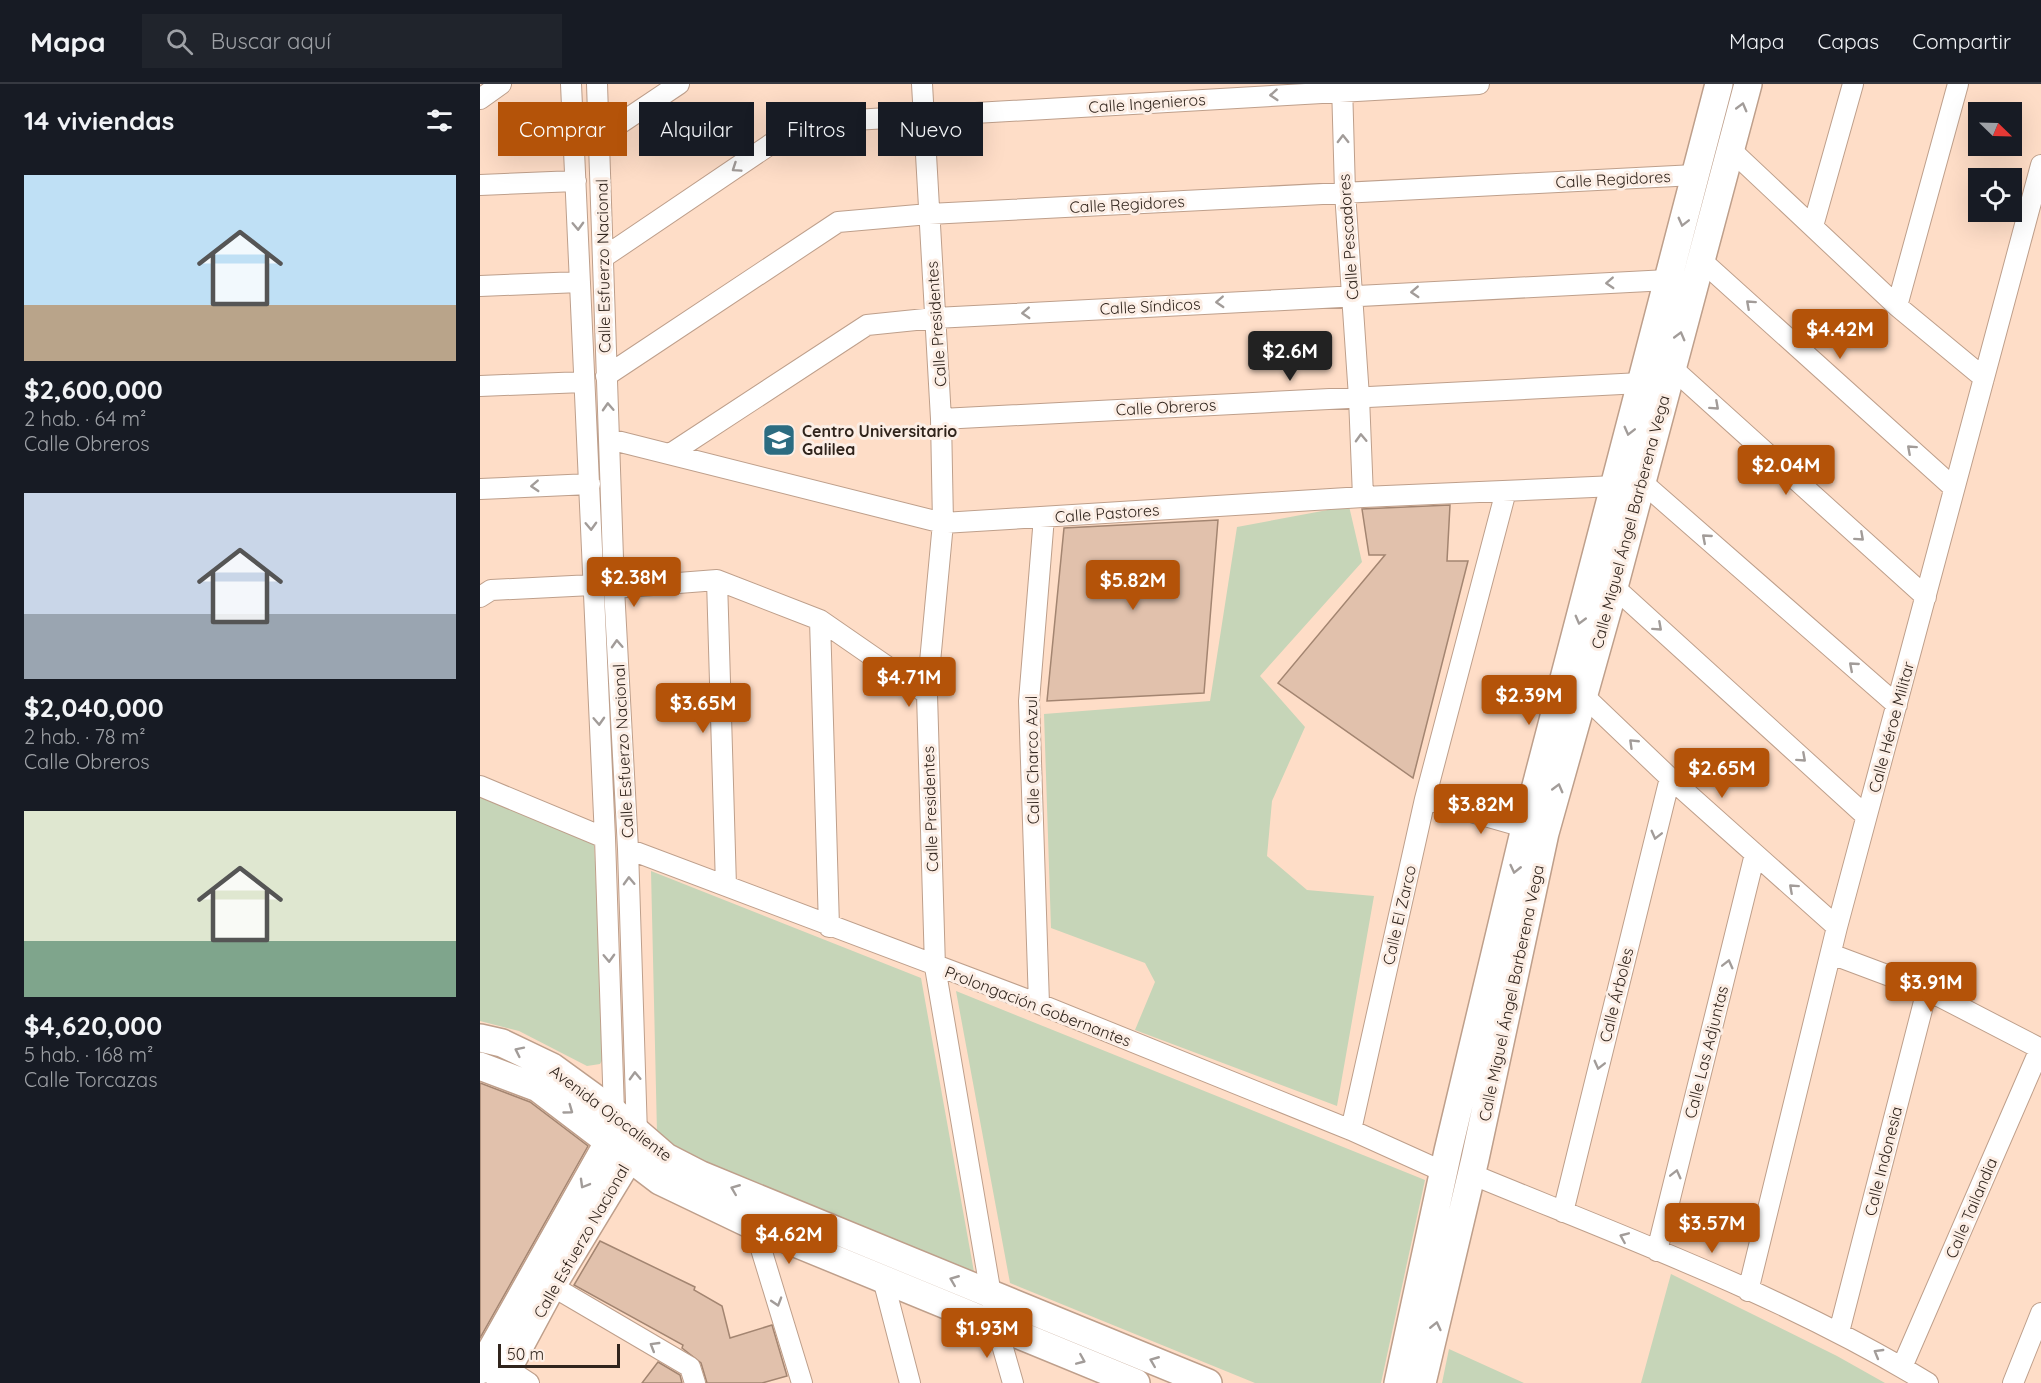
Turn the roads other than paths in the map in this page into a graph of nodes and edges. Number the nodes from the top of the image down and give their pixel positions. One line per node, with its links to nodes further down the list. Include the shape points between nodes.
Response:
1 (501, 84): 12 (street)
2 (572, 84): 23 (street, Calle Esfuerzo Nacional)
3 (597, 84): 13 (street, Calle Esfuerzo Nacional)
4 (679, 84): 16 (street)
5 (922, 84): 14 (street, Calle Presidentes)
6 (1479, 84): 11 (street, Calle Ingenieros)
7 (1719, 84): 22 (street, Calle Miguel Ángel Barberena Vega)
8 (1748, 84): 18 (street, Calle Miguel Ángel Barberena Vega, one-way to 8)
9 (1853, 84): 27 (street)
10 (1958, 84): 34 (street)
11 (1342, 88): 15 (street, Calle Ingenieros, one-way to 15); 25 (street, Calle Pescadores, one-way to 11)
12 (480, 99)
13 (598, 102)
14 (924, 102)
15 (983, 113)
16 (627, 119)
17 (878, 119): 28 (street, Calle Ingenieros, one-way to 28, via 802,123)
18 (1731, 149): 27 (street); 29 (street, Calle Miguel Ángel Barberena Vega)
19 (601, 156): 28 (street, Calle Esfuerzo Nacional)
20 (927, 156): 26 (street, Calle Presidentes)
21 (2041, 165): 38 (street, Calle Héroe Militar)
22 (1695, 175): 25 (street, Calle Regidores); 30 (street, Calle Miguel Ángel Barberena Vega, one-way to 30)
23 (576, 181): 24 (street); 31 (street, Calle Esfuerzo Nacional, one-way to 31)
24 (480, 185)
25 (1345, 192): 26 (street, Calle Regidores); 33 (street, Calle Pescadores)
26 (929, 214): 35 (street, Calle Presidentes); 37 (street, Calle Regidores, via 838,222)
27 (1813, 226): 34 (street)
28 (604, 257): 37 (street, Calle Esfuerzo Nacional)
29 (1701, 260): 36 (street, Calle Miguel Ángel Barberena Vega, one-way to 29); 49 (street, one-way to 29)
30 (1668, 280): 33 (street, Calle Síndicos, one-way to 33); 40 (street, Calle Miguel Ángel Barberena Vega)
31 (580, 282): 32 (street); 39 (street, Calle Esfuerzo Nacional)
32 (480, 286)
33 (1352, 294): 35 (street, Calle Síndicos, one-way to 35); 42 (street, Calle Pescadores)
34 (1897, 306): 38 (street)
35 (935, 318): 43 (street, Calle Presidentes); 45 (street, Calle Síndicos, via 867,325)
36 (1671, 367): 46 (street, Calle Miguel Ángel Barberena Vega); 60 (street, one-way to 60)
37 (606, 375): 44 (street, Calle Esfuerzo Nacional, one-way to 37)
38 (1984, 378): 49 (street, Calle Héroe Militar)
39 (584, 382): 41 (street); 47 (street, Calle Esfuerzo Nacional)
40 (1641, 383): 42 (street, Calle Obreros); 48 (street, Calle Miguel Ángel Barberena Vega, one-way to 48)
41 (480, 386)
42 (1359, 397): 43 (street, Calle Obreros); 52 (street, Calle Pescadores, one-way to 42)
43 (942, 419): 54 (street, Calle Presidentes)
44 (609, 439): 45 (street, Calle Pastores); 58 (street, Calle Esfuerzo Nacional)
45 (670, 454): 54 (street, Calle Pastores)
46 (1642, 482): 57 (street, Calle Miguel Ángel Barberena Vega); 64 (street, one-way to 46)
47 (590, 484): 50 (street, one-way to 50); 56 (street, Calle Esfuerzo Nacional, one-way to 56)
48 (1616, 486): 51 (street, Calle Pastores); 69 (street, Calle Miguel Ángel Barberena Vega, one-way to 69)
49 (1954, 488): 60 (street, Calle Héroe Militar)
50 (480, 489)
51 (1506, 491): 52 (street, Calle Pastores); 67 (street, Calle El Zarco)
52 (1363, 497): 53 (street, Calle Pastores)
53 (1044, 517): 54 (street, Calle Pastores); 79 (street, Calle Charco Azul, via 1029,701)
54 (943, 523): 62 (street, Calle Presidentes)
55 (717, 580): 58 (street); 61 (street); 73 (street)
56 (592, 585): 59 (street, via 491,590); 70 (street, Calle Esfuerzo Nacional, one-way to 70)
57 (1614, 587): 63 (street, Calle Miguel Ángel Barberena Vega); 68 (street, one-way to 68)
58 (614, 588): 71 (street, Calle Esfuerzo Nacional, one-way to 58)
59 (480, 597)
60 (1926, 597): 64 (street, Calle Héroe Militar)
61 (820, 620): 62 (street); 74 (street)
62 (927, 693): 77 (street, Calle Presidentes)
63 (1584, 695): 65 (street, one-way to 63); 69 (street, Calle Miguel Ángel Barberena Vega, one-way to 63)
64 (1897, 705): 68 (street, Calle Héroe Militar)
65 (1670, 778): 72 (street); 89 (street, Calle Árboles, one-way to 89)
66 (480, 786): 70 (street)
67 (1425, 799): 69 (street); 84 (street, Calle El Zarco)
68 (1866, 816): 75 (street, Calle Héroe Militar)
69 (1535, 831): 87 (street, Calle Miguel Ángel Barberena Vega, one-way to 87); 88 (street, Calle Miguel Ángel Barberena Vega)
70 (605, 838): 83 (street, Calle Esfuerzo Nacional, one-way to 83)
71 (628, 849): 73 (street, Prolongación Gobernantes); 86 (street, Calle Esfuerzo Nacional, one-way to 71)
72 (1755, 854): 75 (street, one-way to 72); 91 (street, Calle Las Adjuntas, one-way to 72)
73 (726, 886): 74 (street, Prolongación Gobernantes)
74 (829, 927): 77 (street, Prolongación Gobernantes)
75 (1837, 927): 76 (street, Calle Héroe Militar)
76 (1831, 954): 78 (street); 94 (street, Calle Héroe Militar)
77 (935, 967): 79 (street, Prolongación Gobernantes); 95 (street, Calle Presidentes)
78 (1927, 990): 81 (street); 98 (street, Calle Indonesia)
79 (1039, 1004): 84 (street, Prolongación Gobernantes)
80 (480, 1038): 83 (street, Avenida Ojocaliente, one-way to 80, via 552,1067 502,1043)
81 (2040, 1049): 99 (street, Calle Tailandia)
82 (480, 1066): 85 (street, Avenida Ojocaliente, one-way to 85, via 538,1088)
83 (614, 1112): 85 (street, Calle Esfuerzo Nacional); 86 (street, Avenida Ojocaliente)
84 (1351, 1130): 87 (street, Prolongación Gobernantes)
85 (609, 1141): 86 (street, Avenida Ojocaliente); 100 (street, Calle Esfuerzo Nacional, one-way to 100)
86 (633, 1146): 90 (street, Avenida Ojocaliente, via 660,1181); 93 (street, Calle Esfuerzo Nacional); 95 (street, Avenida Ojocaliente, one-way to 86)
87 (1443, 1172): 107 (street, Calle Miguel Ángel Barberena Vega)
88 (1471, 1174): 89 (street); 108 (street, Calle Miguel Ángel Barberena Vega, one-way to 88)
89 (1563, 1212): 91 (street, one-way to 89)
90 (754, 1226): 92 (street, Avenida Ojocaliente); 103 (street, one-way to 103)
91 (1657, 1251): 94 (street)
92 (883, 1279): 97 (street, Avenida Ojocaliente); 104 (street)
93 (552, 1286): 100 (street, Calle Esfuerzo Nacional); 102 (street, one-way to 93, via 690,1367)
94 (1748, 1291): 98 (street)
95 (992, 1296): 97 (street, Calle Presidentes); 106 (street, Avenida Ojocaliente, one-way to 95)
96 (2041, 1312): 110 (street)
97 (996, 1324): 101 (street, Avenida Ojocaliente, one-way to 101); 105 (street, Calle Presidentes)
98 (1839, 1332): 99 (street, one-way to 98)
99 (1902, 1367): 109 (street)
100 (497, 1369)
101 (1121, 1380)
102 (695, 1383)
103 (802, 1383)
104 (910, 1383)
105 (1013, 1383)
106 (1208, 1383)
107 (1398, 1383)
108 (1422, 1383)
109 (1928, 1383)
110 (2013, 1383)

